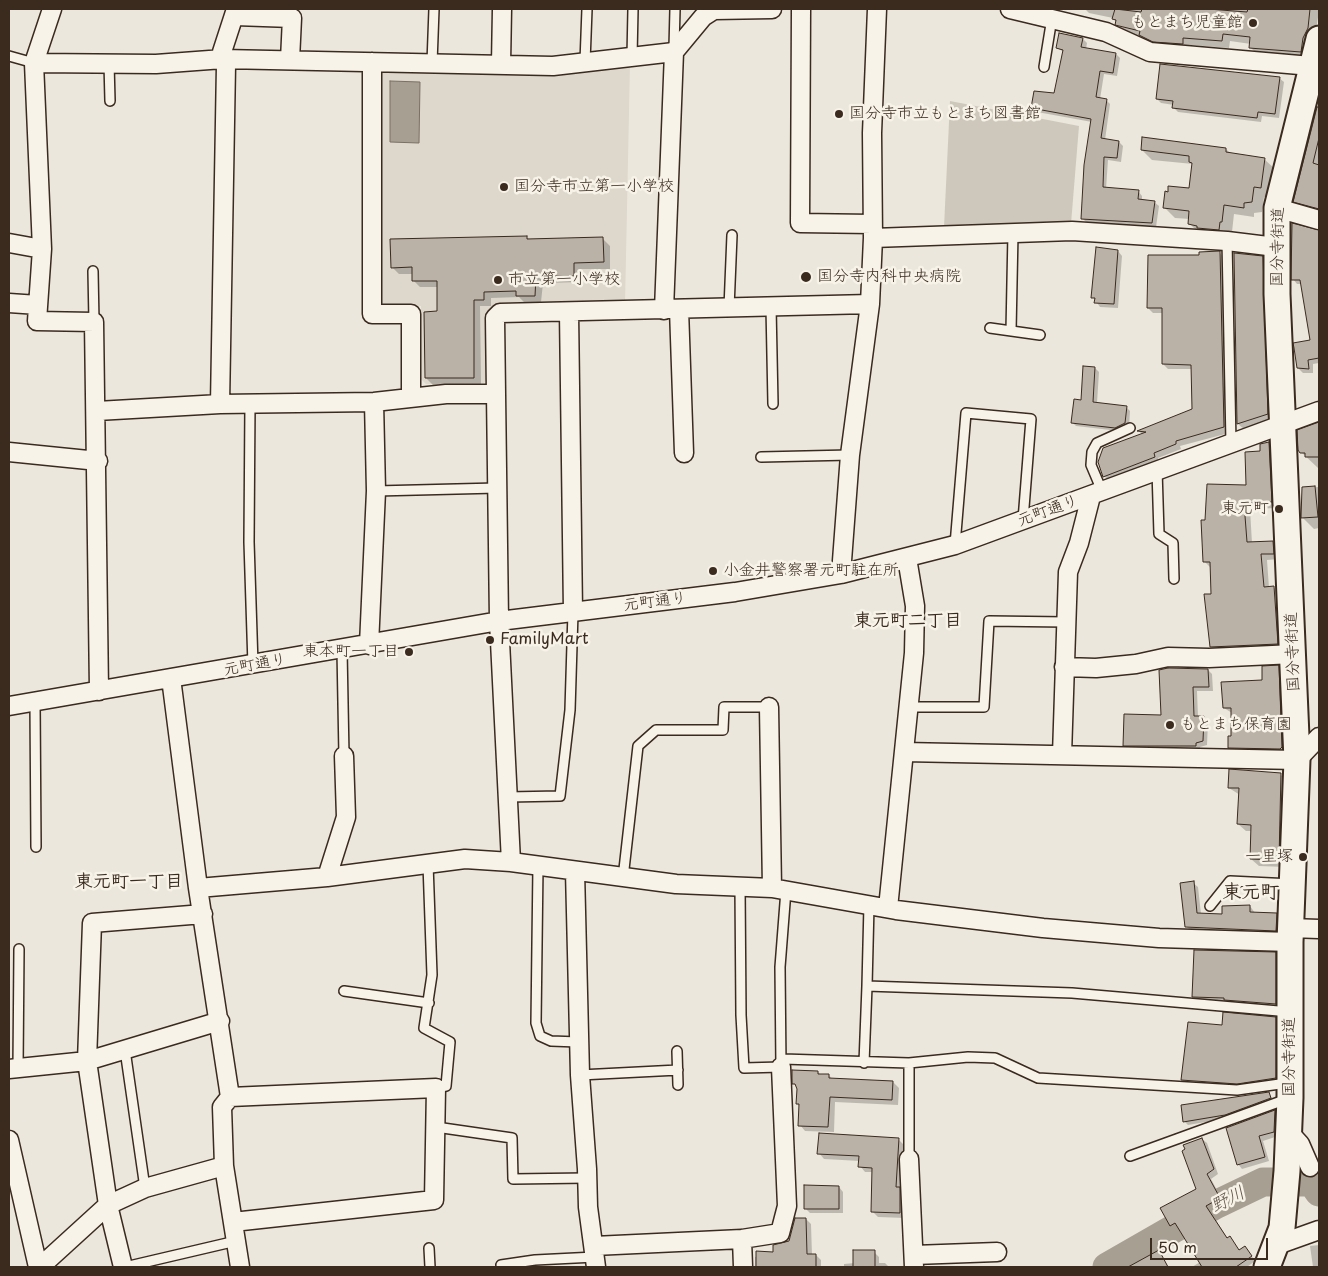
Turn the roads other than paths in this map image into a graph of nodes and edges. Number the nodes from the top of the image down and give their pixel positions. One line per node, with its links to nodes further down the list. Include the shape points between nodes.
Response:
1 (52, 9): 22 (street)
2 (434, 9): 23 (lane)
3 (502, 9): 25 (street)
4 (586, 9): 21 (lane)
5 (633, 9): 17 (lane)
6 (675, 9): 15 (lane)
7 (748, 9): 8 (street); 15 (street, via 714,10)
8 (772, 9)
9 (801, 9): 31 (street, via 800,223)
10 (877, 9): 31 (street)
11 (1010, 9): 13 (street)
12 (235, 12): 18 (street); 19 (street, via 292,18)
13 (1052, 18): 26 (street, via 1106,32 1150,52); 27 (lane)
14 (1319, 39): 26 (main road, 国分寺街道)
15 (674, 52): 17 (street); 44 (street)
16 (9, 56): 22 (lane)
17 (632, 57): 21 (street)
18 (222, 59): 19 (street); 24 (street); 54 (street, via 226,66)
19 (290, 60): 20 (street)
20 (372, 62): 23 (street); 51 (street, via 372,314 411,314)
21 (585, 62): 25 (street, via 553,66)
22 (34, 63): 24 (street); 37 (street)
23 (432, 63): 25 (street)
24 (110, 64): 28 (lane)
25 (501, 64)
26 (1311, 66): 29 (main road, 国分寺街道, via 1307,101)
27 (1044, 67)
28 (110, 101)
29 (1277, 208): 30 (street); 36 (main road, 国分寺街道)
30 (1319, 220)
31 (872, 231): 32 (street); 40 (street)
32 (1013, 233): 34 (street, via 1072,230); 48 (lane)
33 (732, 235): 43 (lane)
34 (1226, 241): 36 (street); 60 (lane)
35 (9, 243): 37 (street)
36 (1276, 247): 58 (main road, 国分寺街道)
37 (42, 249): 41 (street)
38 (93, 271): 46 (lane)
39 (9, 303): 41 (street)
40 (870, 304): 42 (street); 63 (street)
41 (38, 305): 46 (street, via 37,321)
42 (771, 307): 43 (street); 55 (lane)
43 (730, 308): 44 (street)
44 (671, 309): 45 (street); 62 (street)
45 (569, 312): 50 (street, via 500,313 495,318); 75 (street)
46 (94, 322): 56 (street)
47 (990, 328): 48 (lane)
48 (1011, 331): 49 (lane)
49 (1040, 335)
50 (495, 394): 51 (street); 67 (street)
51 (410, 397): 52 (street)
52 (374, 402): 53 (street); 68 (street)
53 (250, 403): 54 (street); 81 (lane, via 249,542)
54 (220, 404): 56 (street)
55 (773, 404)
56 (97, 411): 65 (street)
57 (1319, 411): 58 (street, 元町通り)
58 (1282, 423): 60 (street, 元町通り); 80 (main road, 国分寺街道)
59 (1130, 428): 69 (lane, via 1097,443 1092,452)
60 (1231, 442): 66 (street, 元町通り)
61 (9, 452): 65 (street)
62 (684, 454)
63 (850, 455): 64 (lane); 73 (street)
64 (761, 457)
65 (98, 461): 84 (street)
66 (1157, 470): 69 (street, 元町通り); 74 (lane, via 1159,534 1173,542)
67 (497, 488): 68 (lane); 76 (street)
68 (376, 491): 78 (street)
69 (1096, 494): 70 (street, 元町通り); 77 (street, via 1068,572)
70 (1023, 521): 71 (street, 元町通り); 71 (lane, via 1031,419 966,413)
71 (955, 545): 72 (street, 元町通り)
72 (907, 558): 73 (street, 元町通り); 88 (street, via 915,606)
73 (841, 574): 75 (street, 元町通り, via 735,592)
74 (1174, 579)
75 (573, 612): 76 (street, 元町通り); 94 (lane, via 570,710 560,796)
76 (499, 621): 78 (street, 元町通り); 94 (street)
77 (1066, 622): 82 (street); 88 (lane, via 989,621 984,707)
78 (369, 645): 79 (street, 元町通り)
79 (342, 650): 81 (street, 元町通り); 92 (lane)
80 (1294, 654): 82 (street, via 1168,657 1096,668); 93 (main road, 国分寺街道)
81 (253, 666): 83 (street, 元町通り)
82 (1064, 668): 91 (street)
83 (171, 678): 84 (street, 元町通り); 104 (street)
84 (99, 691): 85 (street, 元町通り)
85 (35, 702): 86 (street, 元町通り); 95 (lane)
86 (9, 706)
87 (769, 707): 101 (lane, via 724,707 723,730 656,730 638,746); 105 (street)
88 (910, 707): 90 (street)
89 (1319, 737): 93 (street)
90 (904, 752): 91 (street); 108 (street)
91 (1062, 755): 93 (street)
92 (344, 756): 100 (street, via 346,817)
93 (1296, 760): 102 (main road, 国分寺街道)
94 (508, 797): 96 (street)
95 (36, 847)
96 (511, 862): 97 (street, via 465,859); 98 (street)
97 (428, 864): 100 (street); 115 (lane, via 432,974)
98 (538, 866): 99 (street); 118 (lane, via 536,1023 540,1036 551,1041)
99 (575, 871): 101 (street); 118 (street)
100 (326, 877): 104 (street)
101 (623, 878): 103 (street)
102 (1292, 884): 107 (lane, via 1230,881); 111 (main road, 国分寺街道)
103 (740, 887): 105 (street); 122 (lane, via 744,1068)
104 (198, 888): 109 (street)
105 (779, 889): 106 (street); 122 (lane)
106 (869, 905): 108 (street); 113 (lane)
107 (1210, 906)
108 (888, 908): 111 (street, via 1043,928 1140,936)
109 (203, 914): 117 (street); 121 (street, via 92,923)
110 (1319, 928): 111 (street)
111 (1290, 935): 116 (main road, 国分寺街道)
112 (19, 949): 125 (lane)
113 (867, 986): 116 (lane, via 1072,993); 123 (lane)
114 (344, 991): 115 (lane)
115 (429, 1003): 129 (lane, via 424,1028 450,1042 446,1086)
116 (1290, 1012): 130 (main road, 国分寺街道)
117 (220, 1021): 119 (street); 131 (street)
118 (578, 1042): 127 (street)
119 (125, 1050): 121 (street); 139 (lane)
120 (678, 1051): 126 (lane)
121 (88, 1061): 125 (street); 140 (street)
122 (782, 1063): 123 (lane); 143 (street, via 787,1206 780,1233)
123 (864, 1063): 124 (lane)
124 (909, 1063): 130 (lane, via 968,1057 995,1058 1038,1078); 135 (lane)
125 (14, 1069)
126 (678, 1070): 127 (lane); 128 (lane)
127 (580, 1075): 138 (street)
128 (678, 1085)
129 (436, 1088): 131 (street); 132 (street)
130 (1290, 1091): 134 (lane); 137 (main road, 国分寺街道, via 1289,1132)
131 (230, 1097): 136 (street, via 222,1107)
132 (436, 1128): 138 (lane, via 512,1138 513,1179); 141 (street, via 434,1200)
133 (9, 1140): 151 (street)
134 (1130, 1156)
135 (909, 1159): 149 (street)
136 (224, 1166): 139 (street); 141 (street)
137 (1306, 1170): 147 (main road, 国分寺街道)
138 (588, 1178): 148 (street, via 588,1207)
139 (145, 1188): 140 (street)
140 (108, 1205): 151 (street); 152 (street)
141 (233, 1222): 144 (street)
142 (1319, 1230): 147 (street)
143 (742, 1239): 148 (street); 155 (street)
144 (236, 1240): 152 (lane); 153 (street)
145 (429, 1248): 154 (lane)
146 (997, 1252): 149 (street)
147 (1272, 1256)
148 (595, 1257): 150 (lane)
149 (914, 1261)
150 (501, 1265)
151 (39, 1267)
152 (124, 1267)
153 (240, 1267)
154 (430, 1267)
155 (743, 1267)

